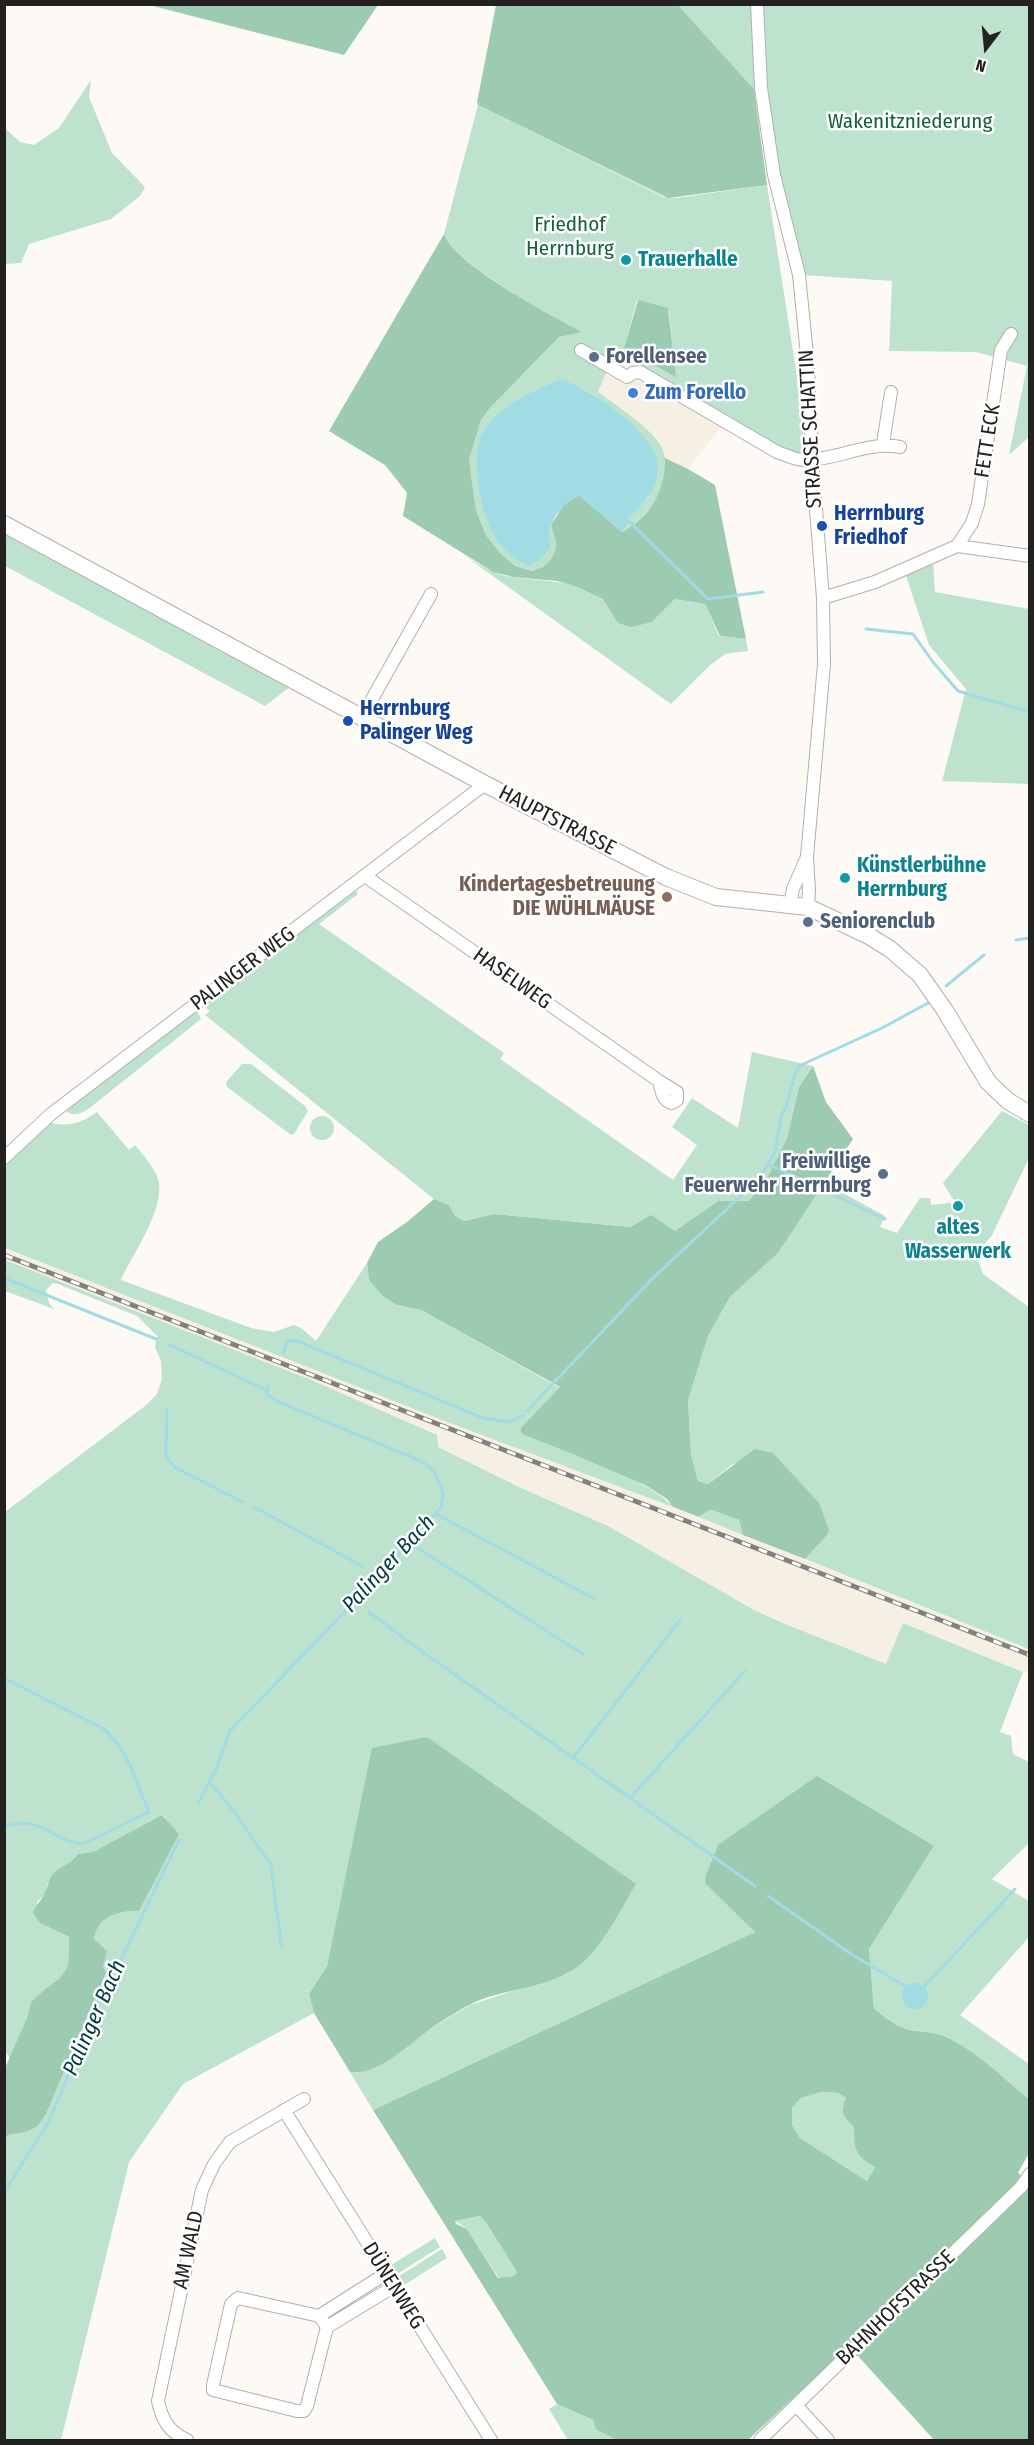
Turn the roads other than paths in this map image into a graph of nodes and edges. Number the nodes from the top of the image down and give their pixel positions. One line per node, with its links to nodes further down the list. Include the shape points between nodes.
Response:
1 (757, 4): 7 (street, STRASSE SCHATTIN, via 761,88 774,175 798,275 808,365)
2 (1011, 334): 9 (street, FETT ECK, via 1001,350 978,504 972,523)
3 (581, 350): 7 (street, via 627,377 640,372 777,452)
4 (891, 392): 5 (street)
5 (883, 444): 6 (street); 7 (street)
6 (900, 447)
7 (812, 459): 12 (street, STRASSE SCHATTIN)
8 (4, 524): 13 (main road, HAUPTSTRASSE)
9 (957, 546): 10 (street); 12 (street, via 875,582)
10 (1029, 556)
11 (431, 594): 13 (street)
12 (823, 598): 15 (street, STRASSE SCHATTIN, via 821,718)
13 (362, 717): 14 (main road, HAUPTSTRASSE)
14 (485, 784): 16 (street, PALINGER WEG); 17 (main road, HAUPTSTRASSE, via 694,890 734,900)
15 (807, 857): 17 (street, STRASSE SCHATTIN); 18 (street, STRASSE SCHATTIN)
16 (366, 876): 19 (street, HASELWEG); 21 (street, PALINGER WEG, via 51,1114)
17 (790, 903): 18 (main road, HAUPTSTRASSE)
18 (808, 907): 20 (main road, HAUPTSTRASSE, via 845,923 907,962 944,1009 988,1082)
19 (659, 1081)
20 (1029, 1114)
21 (4, 1158)
22 (304, 2099): 23 (street, AM WALD)
23 (284, 2110): 25 (street, DÜNENWEG); 30 (street, AM WALD, via 230,2142 206,2178 158,2402 166,2426)
24 (1029, 2174): 29 (street, BAHNHOFSTRASSE, via 1021,2187)
25 (385, 2274): 26 (street, DÜNENWEG); 27 (street)
26 (393, 2287): 28 (street); 31 (street, DÜNENWEG)
27 (319, 2316): 28 (street); 28 (street, via 234,2300 213,2390 304,2411)
28 (327, 2327)
29 (796, 2405): 32 (street, BAHNHOFSTRASSE); 33 (street)
30 (187, 2440)
31 (491, 2440)
32 (760, 2440)
33 (828, 2440)

